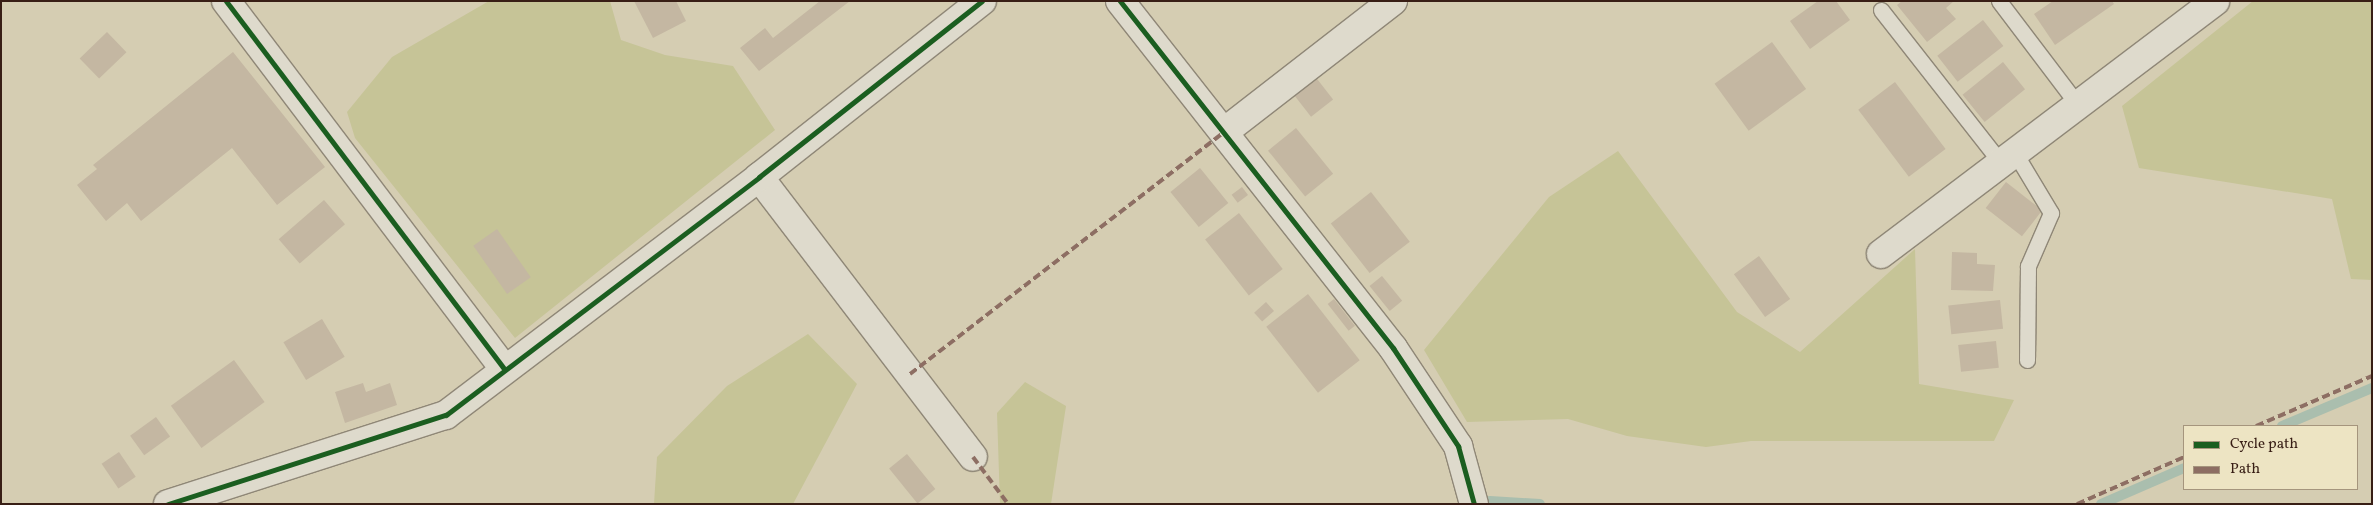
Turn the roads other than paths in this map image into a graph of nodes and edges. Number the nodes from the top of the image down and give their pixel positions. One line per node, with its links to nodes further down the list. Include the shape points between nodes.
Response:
1 (226, 1): 14 (street)
2 (982, 1): 11 (street)
3 (1120, 1): 9 (street)
4 (1393, 1): 9 (street)
5 (2000, 1): 8 (lane)
6 (2215, 1): 8 (street)
7 (1882, 10): 10 (lane)
8 (2078, 105): 10 (street)
9 (1224, 132): 17 (street, via 1393,348 1434,408 1458,446)
10 (2008, 158): 12 (street); 13 (lane, via 2051,213 2028,266)
11 (759, 177): 14 (street); 15 (street)
12 (1881, 254)
13 (2026, 360)
14 (504, 368): 16 (street, via 446,414)
15 (973, 457)
16 (168, 504)
17 (1474, 504)

